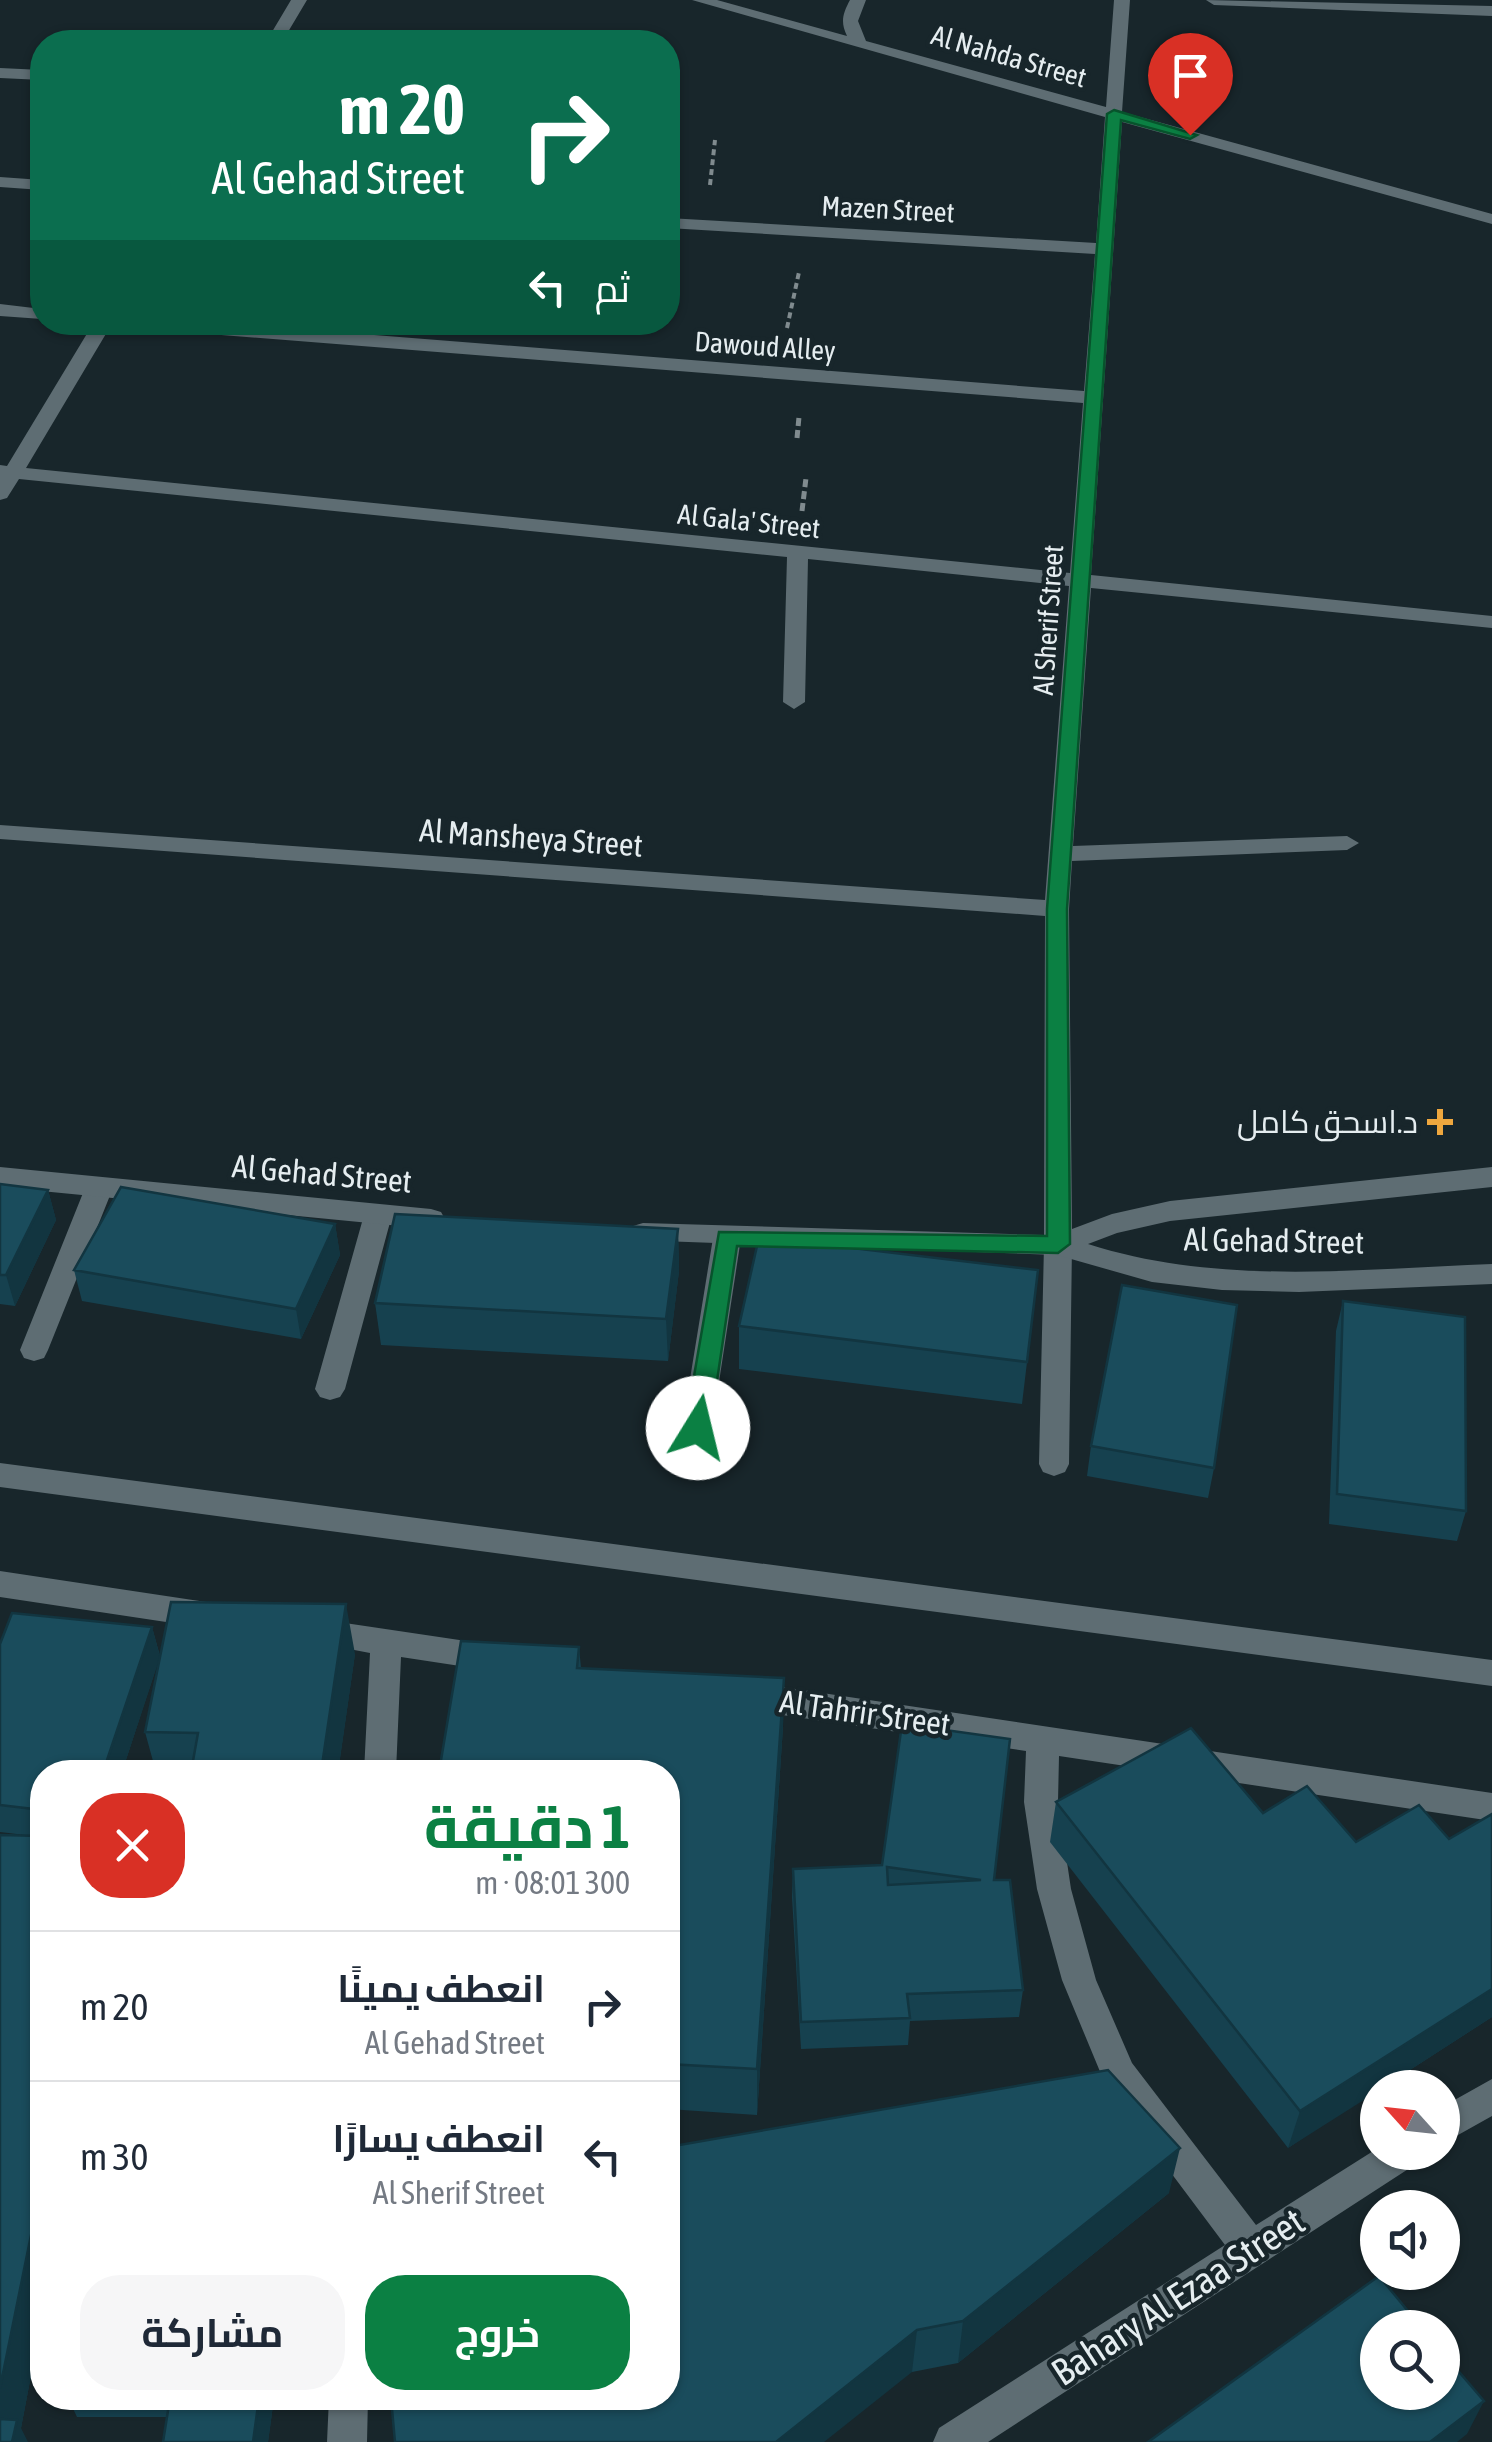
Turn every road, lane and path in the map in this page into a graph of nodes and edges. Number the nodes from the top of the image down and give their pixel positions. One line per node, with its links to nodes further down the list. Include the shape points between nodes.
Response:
1 (299, 0): 7 (street)
2 (700, 0): 8 (street, Al Nahda Street)
3 (858, 0): 8 (street, via 849,13)
4 (1122, 0): 11 (street, Al Sherif Street)
5 (1214, 0): 6 (street)
6 (1492, 12)
7 (281, 30)
8 (858, 42): 11 (street, Al Nahda Street)
9 (0, 73): 10 (street)
10 (30, 74)
11 (1114, 114): 14 (street, Al Nahda Street); 17 (street, Al Sherif Street)
12 (0, 182): 13 (street)
13 (30, 184)
14 (1492, 219)
15 (680, 224): 16 (street, Mazen Street)
16 (807, 232): 17 (street, Mazen Street); 22 (path)
17 (1105, 249): 23 (street, Al Sherif Street)
18 (0, 310): 19 (street)
19 (30, 313)
20 (96, 335): 24 (street)
21 (293, 335): 22 (street, Dawoud Alley)
22 (777, 374): 23 (street, Dawoud Alley)
23 (1094, 398): 27 (street, Al Sherif Street)
24 (6, 472): 25 (street); 26 (street, Al Gala' Street)
25 (0, 494)
26 (798, 554): 27 (street, Al Gala' Street); 29 (street)
27 (1080, 580): 28 (street, Al Gala' Street); 32 (street, Al Sherif Street)
28 (1492, 622)
29 (794, 702)
30 (0, 832): 33 (street, Al Mansheya Street)
31 (1347, 843): 32 (street)
32 (1061, 854): 33 (street, Al Sherif Street)
33 (1057, 909): 41 (street, Al Sherif Street)
34 (0, 1177): 36 (street, Al Gehad Street)
35 (1492, 1177): 41 (street, Al Gehad Street, via 1170,1211)
36 (99, 1188): 37 (street, Al Gehad Street); 43 (street)
37 (378, 1215): 38 (street, Al Gehad Street); 44 (street)
38 (454, 1221)
39 (610, 1232): 40 (street, Al Gehad Street)
40 (727, 1238): 41 (street, Al Gehad Street); 45 (street)
41 (1058, 1244): 42 (street, Al Gehad Street, via 1183,1277); 46 (street, Al Sherif Street)
42 (1492, 1274)
43 (34, 1350)
44 (330, 1390)
45 (698, 1428)
46 (1054, 1464)
47 (0, 1475): 53 (street)
48 (0, 1584): 49 (street)
49 (232, 1619)
50 (290, 1628): 51 (street)
51 (386, 1642): 52 (street); 56 (street)
52 (521, 1662)
53 (1492, 1674)
54 (714, 1691): 55 (street, Al Tahrir Street)
55 (1042, 1740): 57 (street, Al Tahrir Street); 58 (street, via 1054,1889 1079,1980)
56 (381, 1760)
57 (1492, 1806)
58 (1119, 2074): 59 (street); 63 (street)
59 (1082, 2081)
60 (1492, 2096): 61 (street)
61 (1460, 2116)
62 (1376, 2170): 63 (street, Bahary Al Ezaa Street)
63 (1252, 2250): 66 (street, Bahary Al Ezaa Street)
64 (348, 2410): 65 (street)
65 (347, 2442)
66 (953, 2442)

